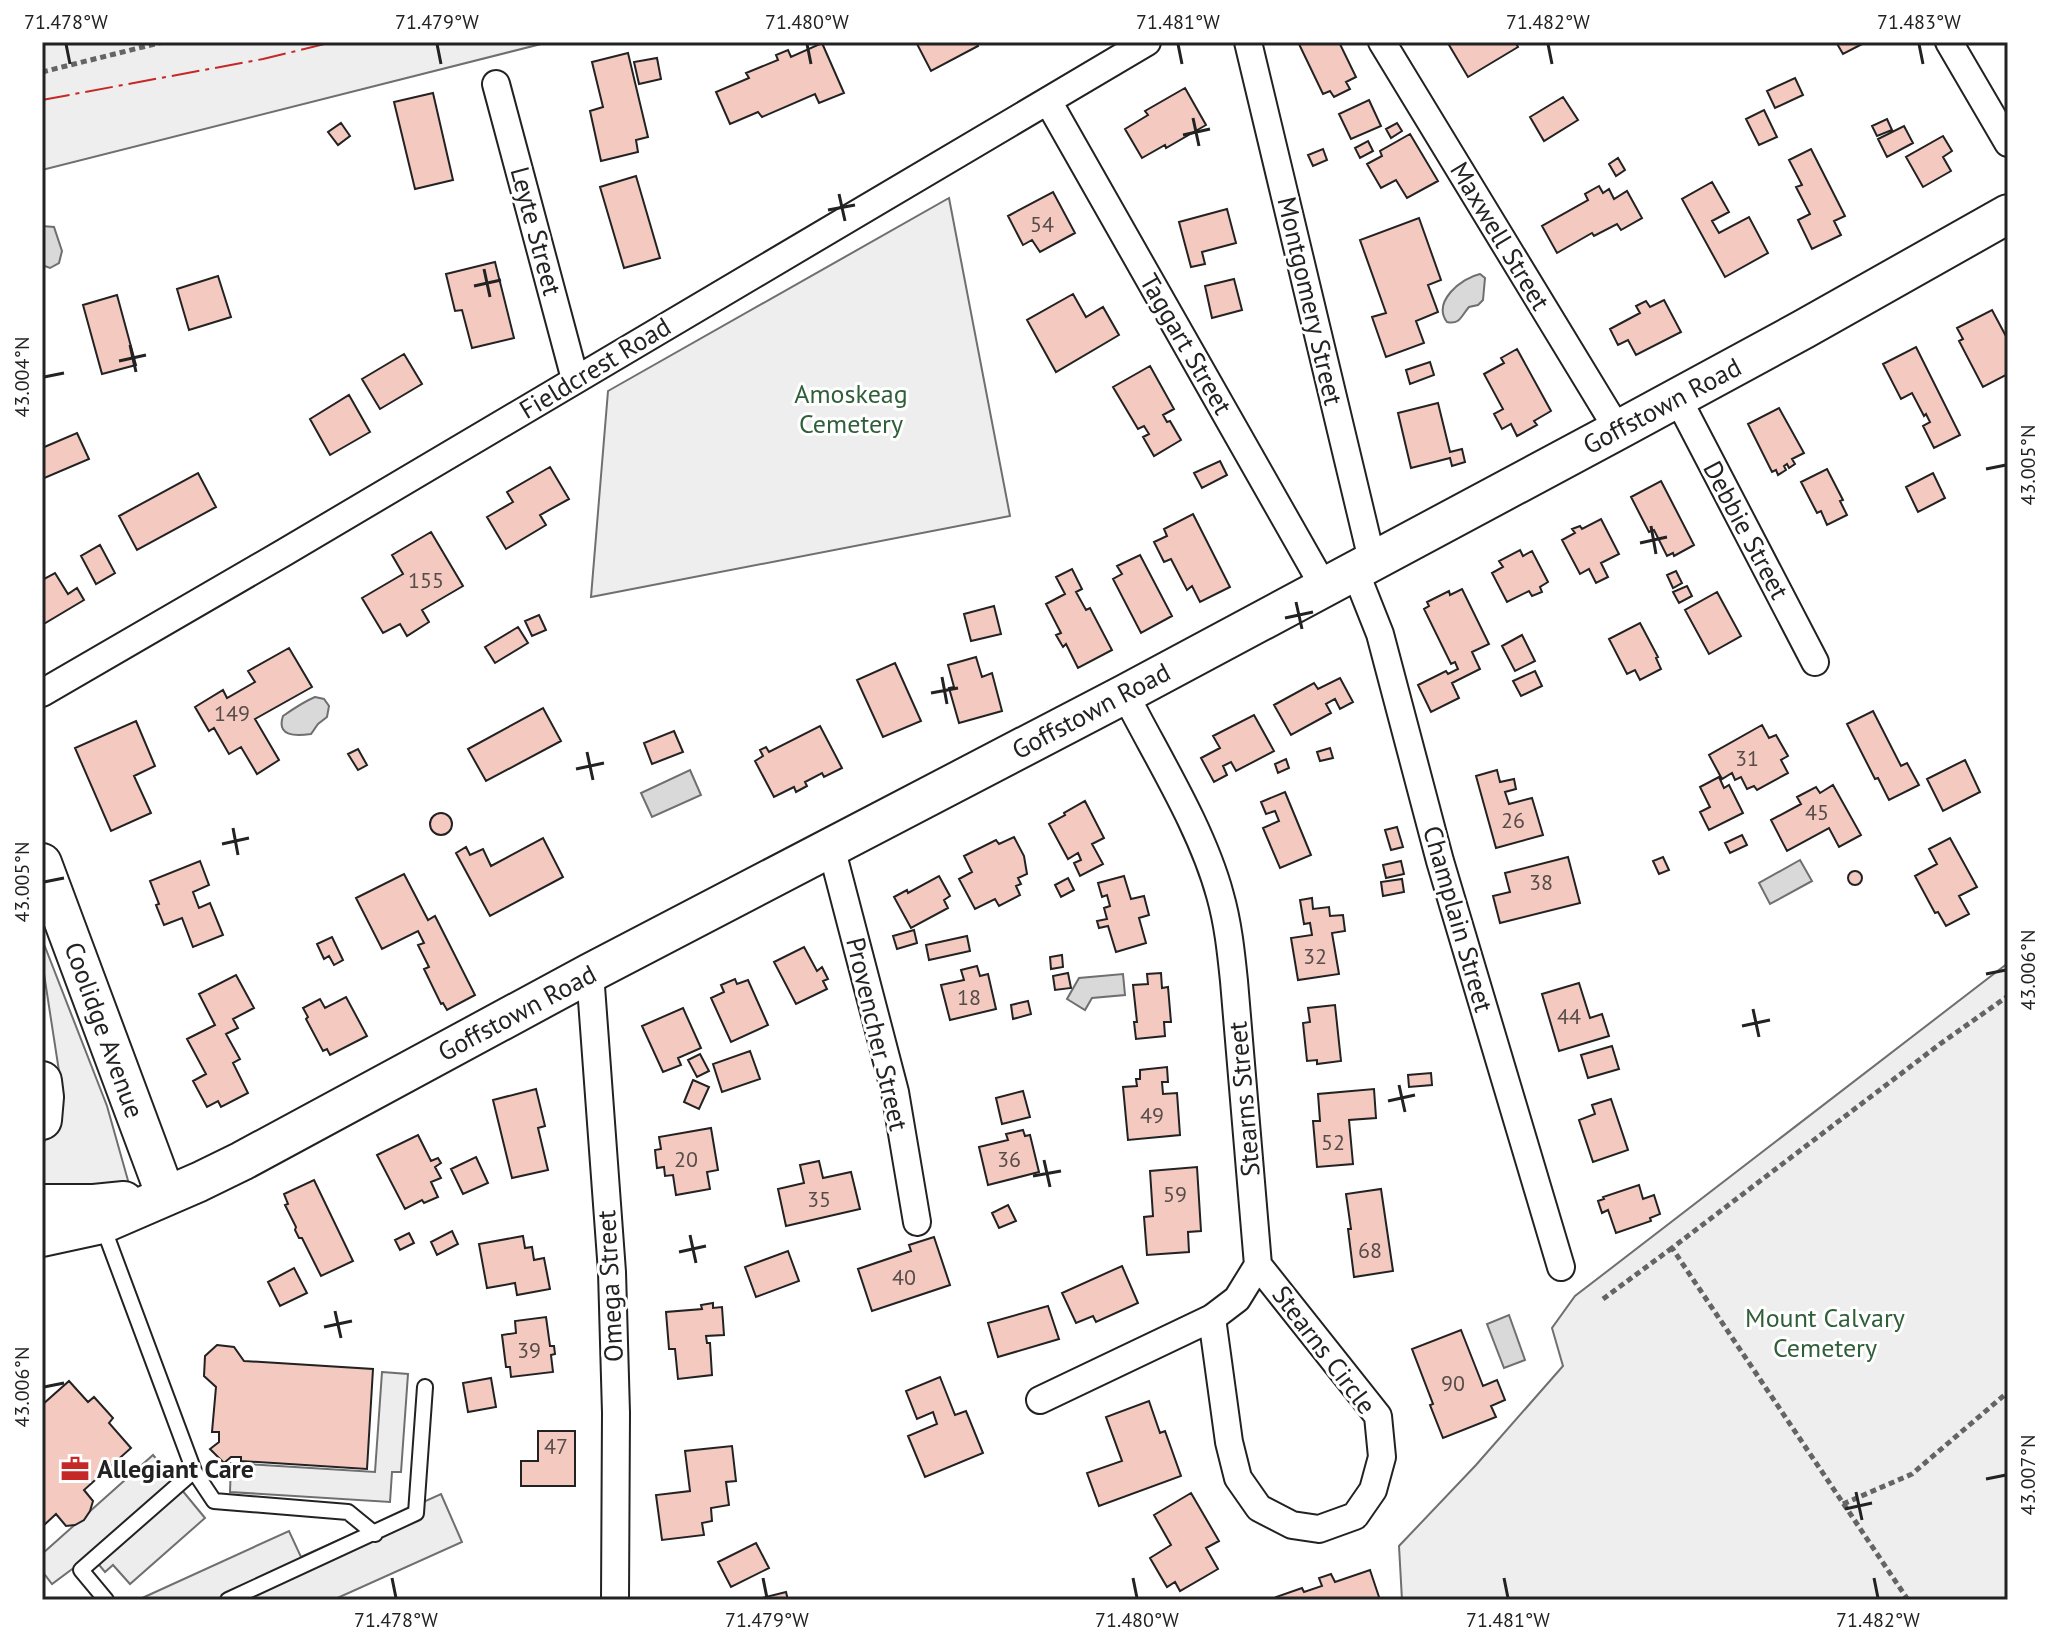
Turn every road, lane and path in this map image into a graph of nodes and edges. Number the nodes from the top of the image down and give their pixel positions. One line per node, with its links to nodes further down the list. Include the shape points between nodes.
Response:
1 (163, 42): 6 (path)
2 (1147, 42): 8 (street, Fieldcrest Road)
3 (1248, 42): 14 (street, Montgomery Street)
4 (1382, 42): 13 (street, Maxwell Street)
5 (1949, 42): 9 (street)
6 (42, 72)
7 (496, 84): 11 (street, Leyte Street)
8 (1048, 101): 11 (street, Fieldcrest Road); 14 (street, Taggart Street)
9 (2008, 143)
10 (2008, 214): 12 (main road, Goffstown Road)
11 (575, 379): 16 (street, Fieldcrest Road)
12 (1677, 397): 13 (main road, Goffstown Road); 15 (street, Debbie Street)
13 (1618, 430): 14 (main road, Goffstown Road)
14 (1350, 572): 17 (main road, Goffstown Road); 31 (street, Champlain Street, via 1380,634 1444,876)
15 (1815, 662)
16 (42, 693)
17 (1125, 694): 18 (main road, Goffstown Road); 30 (street, Stearns Street, via 1193,826 1220,895 1234,981)
18 (831, 847): 20 (main road, Goffstown Road); 26 (street, Provencher Street, via 895,1092)
19 (42, 863): 24 (main road, Coolidge Avenue)
20 (590, 973): 24 (main road, Goffstown Road, via 242,1161); 42 (street, Omega Street, via 612,1272)
21 (2008, 996): 29 (path)
22 (42, 1081): 23 (main road)
23 (42, 1120)
24 (166, 1196): 25 (main road, Goffstown Road); 27 (main road, Goffstown Road)
25 (42, 1204)
26 (917, 1222)
27 (102, 1224): 28 (main road, Goffstown Road); 37 (lane)
28 (42, 1237)
29 (1672, 1248): 32 (path); 38 (path)
30 (1258, 1265): 33 (street, via 1237,1299); 33 (street, Stearns Circle, via 1378,1416 1382,1457 1373,1490 1355,1516 1319,1529 1292,1525 1259,1508 1238,1478 1229,1442)
31 (1561, 1267)
32 (1603, 1299)
33 (1212, 1318): 36 (street)
34 (425, 1387): 39 (lane, via 416,1513)
35 (2008, 1392): 38 (path, via 1912,1474)
36 (1040, 1400)
37 (194, 1471): 39 (lane, via 214,1501 348,1512); 40 (lane, via 81,1570)
38 (1843, 1504): 43 (path)
39 (375, 1534): 41 (lane)
40 (106, 1600)
41 (228, 1600)
42 (615, 1600)
43 (1908, 1600)

